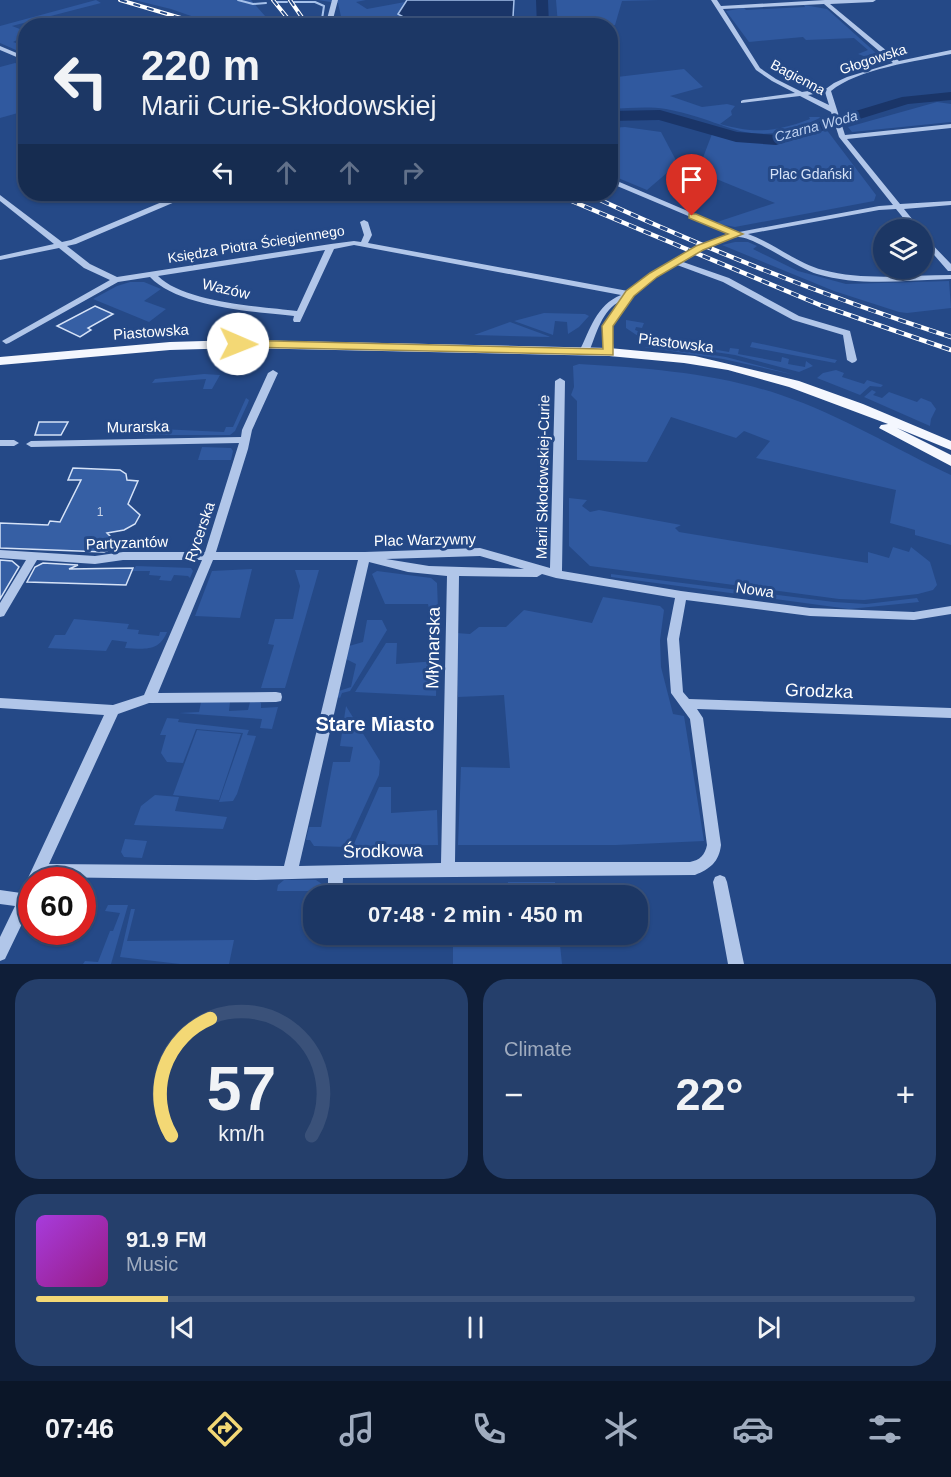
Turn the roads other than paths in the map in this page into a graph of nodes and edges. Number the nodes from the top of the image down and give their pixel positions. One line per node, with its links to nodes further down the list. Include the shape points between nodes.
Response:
1 (336, 0): 6 (street)
2 (714, 0): 5 (street, Bagienna)
3 (873, 0): 4 (street)
4 (825, 2): 5 (street); 10 (street)
5 (718, 8): 12 (street, Bagienna, via 756,66)
6 (330, 18)
7 (0, 48): 9 (street)
8 (951, 52): 10 (street, Głogowska)
9 (18, 56)
10 (897, 63): 11 (street, Głogowska)
11 (829, 90): 12 (street); 14 (street, Głogowska)
12 (801, 94): 13 (street); 14 (street, Bagienna)
13 (743, 102)
14 (835, 112): 16 (street, Głogowska)
15 (951, 126): 16 (street)
16 (841, 135): 21 (street, Głogowska)
17 (618, 183): 24 (street)
18 (0, 197): 26 (street)
19 (169, 201): 26 (street)
20 (951, 203): 21 (street)
21 (896, 206): 22 (street, Głogowska); 24 (street)
22 (907, 219)
23 (364, 222): 25 (street, via 368,235)
24 (738, 234): 30 (street, via 714,241); 33 (street, via 805,267 840,277)
25 (364, 244): 27 (street, Księdza Piotra Ściegiennego); 35 (street, Księdza Piotra Ściegiennego)
26 (62, 246): 29 (street); 34 (street, via 94,271)
27 (331, 246): 32 (street, Księdza Piotra Ściegiennego); 32 (street, Wazów, via 298,317 240,308 178,291)
28 (933, 248): 31 (street)
29 (0, 258)
30 (676, 262): 35 (street); 39 (street, via 726,280 796,318 847,333)
31 (949, 265)
32 (152, 274): 34 (street, Księdza Piotra Ściegiennego)
33 (951, 276)
34 (116, 280): 36 (street, Księdza Piotra Ściegiennego)
35 (630, 294): 37 (street, via 604,310); 38 (street, via 607,326)
36 (6, 341)
37 (584, 352): 38 (main road, Piastowska); 40 (main road, Piastowska, via 238,344)
38 (609, 352): 43 (main road, Piastowska, via 695,360)
39 (852, 360)
40 (0, 361)
41 (272, 375): 44 (street, Rycerska)
42 (560, 381): 57 (street, Marii Skłodowskiej-Curie)
43 (806, 388): 48 (main road, Piastowska); 49 (main road, Piastowska)
44 (245, 440): 47 (street, Murarska); 52 (street, Rycerska)
45 (14, 443): 46 (street)
46 (0, 444)
47 (31, 444)
48 (951, 446)
49 (951, 461)
50 (0, 554): 51 (street, Partyzantów)
51 (34, 556): 52 (street, Partyzantów, via 95,560 123,556); 60 (street)
52 (209, 556): 53 (street, Partyzantów); 62 (street, Rycerska)
53 (365, 556): 54 (street, Plac Warzywny, via 477,552); 55 (street, via 388,565); 71 (street)
54 (492, 556): 56 (street, via 498,565); 57 (street, Plac Warzywny)
55 (453, 571): 56 (street); 68 (street, Młynarska)
56 (489, 572): 57 (street)
57 (556, 574): 58 (street, Nowa)
58 (681, 595): 59 (street, Nowa, via 810,612 914,616); 64 (street, via 673,654 677,693)
59 (951, 610)
60 (0, 614)
61 (276, 697): 62 (street)
62 (149, 698): 65 (street)
63 (0, 703): 65 (street)
64 (685, 704): 66 (street, Grodzka); 68 (street, Środkowa, via 696,718 714,845 707,862 692,869)
65 (119, 709): 67 (street)
66 (951, 713)
67 (40, 867)
68 (448, 869): 70 (street, Środkowa)
69 (96, 871): 71 (street, Środkowa)
70 (336, 872): 71 (street, Środkowa); 73 (street)
71 (290, 873)
72 (720, 882): 78 (street)
73 (335, 885)
74 (0, 897): 75 (street)
75 (18, 899)
76 (18, 915): 77 (street)
77 (0, 954)
78 (736, 964)

